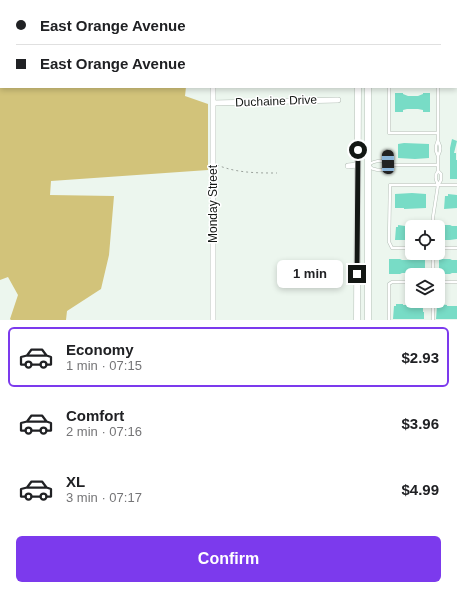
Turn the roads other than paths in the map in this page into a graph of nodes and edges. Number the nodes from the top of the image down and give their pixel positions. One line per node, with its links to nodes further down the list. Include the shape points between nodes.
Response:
1 (213, 88): 7 (street, Monday Street)
2 (358, 88): 13 (street)
3 (368, 88): 14 (street)
4 (389, 88): 8 (lane, via 389,133)
5 (438, 88): 8 (lane)
6 (338, 100): 7 (street, Duchaine Drive)
7 (213, 103): 29 (street, Monday Street)
8 (438, 133): 9 (lane)
9 (438, 140): 11 (lane); 11 (lane, via 441,152)
10 (387, 151): 12 (lane)
11 (438, 156): 16 (lane)
12 (388, 162): 14 (lane, via 374,161); 15 (lane)
13 (357, 165): 14 (street); 17 (street); 30 (street)
14 (368, 165): 15 (lane, via 374,169 386,169); 31 (street)
15 (391, 165): 16 (lane)
16 (438, 165): 18 (lane)
17 (348, 166)
18 (438, 171): 19 (lane); 19 (lane, via 441,180)
19 (438, 185): 20 (lane); 21 (lane); 22 (lane, via 390,185 390,242 392,248)
20 (457, 185)
21 (433, 220)
22 (405, 248)
23 (445, 248): 24 (lane)
24 (457, 248)
25 (405, 282): 32 (lane, via 389,284)
26 (445, 282): 27 (lane)
27 (457, 282)
28 (433, 308): 33 (lane)
29 (213, 320)
30 (357, 320)
31 (368, 320)
32 (389, 320)
33 (433, 320)

